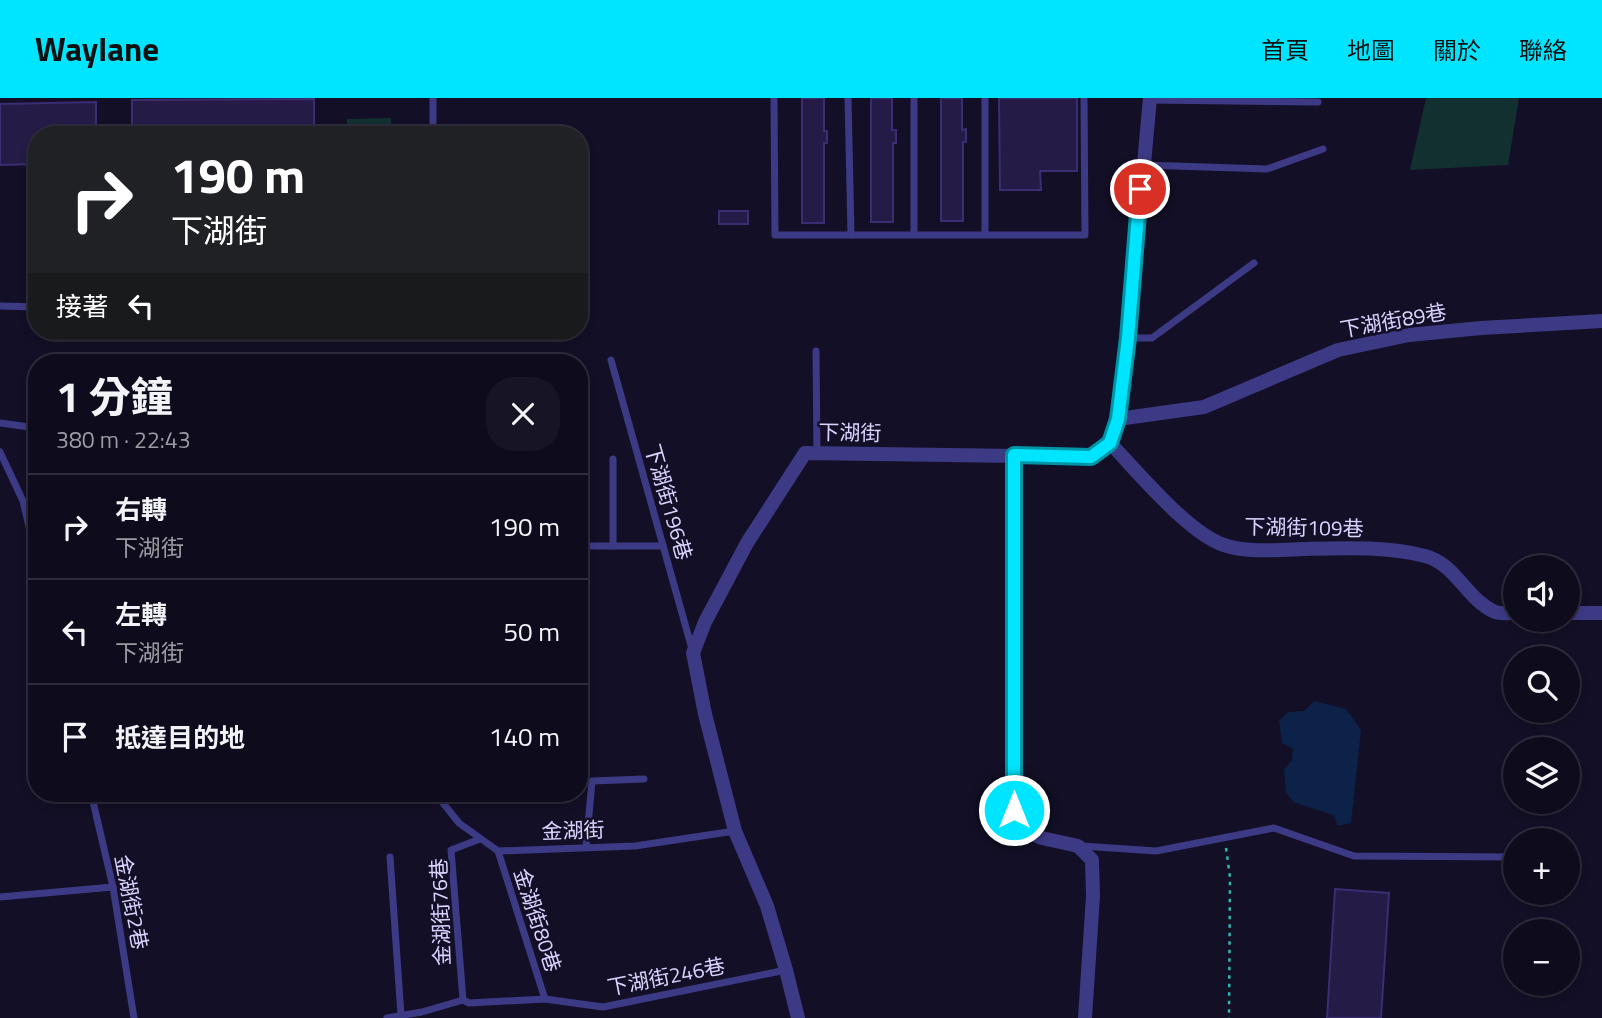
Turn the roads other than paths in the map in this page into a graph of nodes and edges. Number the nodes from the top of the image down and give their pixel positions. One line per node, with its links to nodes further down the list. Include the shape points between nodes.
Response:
1 (433, 98): 9 (lane)
2 (774, 98): 14 (lane, via 775,235)
3 (848, 98): 14 (lane)
4 (914, 98): 12 (lane)
5 (985, 98): 13 (lane)
6 (1084, 98): 13 (lane, via 1085,235)
7 (1150, 99): 8 (lane); 11 (street)
8 (1318, 102)
9 (433, 126)
10 (1323, 149): 11 (lane, via 1267,169)
11 (1143, 165): 19 (street)
12 (915, 234): 13 (lane); 14 (lane)
13 (985, 234)
14 (851, 235)
15 (1254, 263): 19 (lane, via 1152,338)
16 (0, 306): 17 (lane)
17 (28, 307)
18 (1602, 321): 22 (street, 下湖街89巷, via 1409,335 1338,350 1204,407)
19 (1128, 338): 22 (street)
20 (816, 351): 27 (lane)
21 (611, 360): 33 (lane, 下湖街196巷)
22 (1118, 419): 25 (street)
23 (0, 423): 24 (lane)
24 (28, 427)
25 (1110, 443): 28 (street, 下湖街, via 1091,457); 34 (street, 下湖街109巷, via 1199,532 1224,545 1260,551 1337,548 1427,556 1448,567 1471,595)
26 (0, 452): 30 (lane)
27 (817, 453): 28 (street, 下湖街); 37 (street, 下湖街, via 805,453 796,464 747,543)
28 (1014, 455): 43 (street, via 1014,810 1023,830)
29 (613, 460): 32 (lane)
30 (28, 522)
31 (588, 546): 32 (lane)
32 (613, 546): 33 (lane)
33 (663, 546): 37 (lane, 下湖街196巷)
34 (1503, 612)
35 (1580, 613): 36 (street)
36 (1602, 613)
37 (693, 653): 41 (street)
38 (644, 779): 44 (lane, via 592,780)
39 (93, 802): 48 (lane, 金湖街2巷)
40 (442, 802): 42 (lane)
41 (735, 831): 44 (lane, 金湖街, via 635,846); 50 (street, via 767,906)
42 (480, 839): 45 (lane); 52 (lane, 金湖街76巷, via 451,850)
43 (1078, 846): 47 (lane, via 1156,851 1274,828 1354,856); 58 (street, via 1092,860)
44 (586, 847): 45 (lane, 金湖街)
45 (498, 851): 51 (lane, 金湖街80巷)
46 (390, 857): 54 (lane)
47 (1503, 857)
48 (113, 887): 49 (lane); 55 (lane, 金湖街2巷)
49 (0, 897)
50 (786, 970): 51 (lane, 下湖街246巷, via 603,1007); 57 (street)
51 (545, 999): 52 (lane, 下湖街246巷)
52 (463, 1000): 53 (lane, 下湖街246巷)
53 (421, 1015): 54 (lane, 下湖街246巷)
54 (401, 1016): 56 (lane, 下湖街246巷)
55 (134, 1018)
56 (387, 1018)
57 (798, 1018)
58 (1085, 1018)

